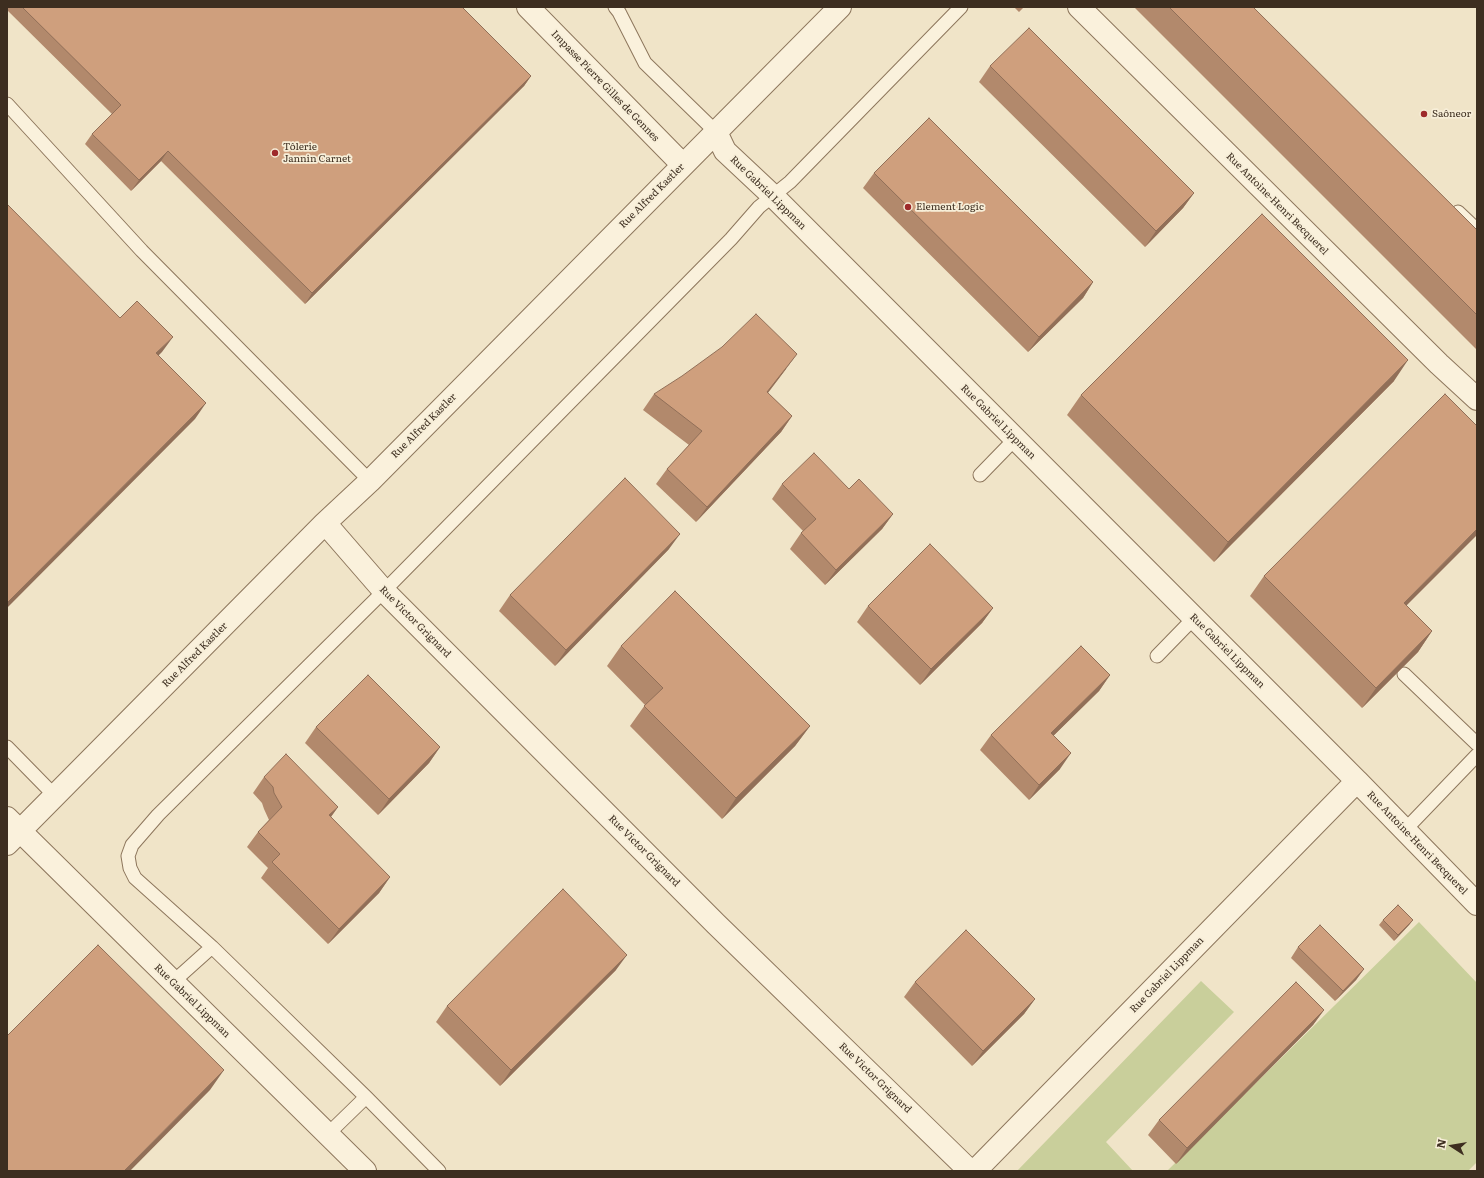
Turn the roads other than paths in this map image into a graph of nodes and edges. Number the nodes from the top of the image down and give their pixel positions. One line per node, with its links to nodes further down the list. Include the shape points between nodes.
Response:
1 (528, 7): 8 (street, Impasse Pierre Gilles de Gennes)
2 (615, 7): 7 (lane, via 645,63)
3 (840, 7): 7 (street, Rue Alfred Kastler)
4 (961, 7): 9 (lane, via 790,182)
5 (1079, 7): 12 (street, Rue Antoine-Henri Becquerel)
6 (7, 104): 15 (lane, via 142,251)
7 (716, 132): 8 (street, Rue Alfred Kastler); 9 (street, Rue Gabriel Lippman, via 725,151)
8 (683, 165): 15 (street, Rue Alfred Kastler)
9 (773, 196): 13 (street, Rue Gabriel Lippman); 17 (lane)
10 (1448, 202): 11 (lane)
11 (1477, 230)
12 (1477, 399)
13 (1015, 439): 14 (lane); 18 (street, Rue Gabriel Lippman)
14 (980, 475)
15 (370, 482): 16 (street, Rue Alfred Kastler)
16 (325, 523): 17 (street, Rue Victor Grignard); 25 (street, Rue Alfred Kastler)
17 (384, 591): 29 (lane, via 158,815 132,845 128,856 135,878); 35 (street, Rue Victor Grignard, via 716,924)
18 (1194, 618): 19 (lane); 24 (street, Rue Gabriel Lippman)
19 (1157, 656)
20 (1404, 674): 21 (lane)
21 (1477, 744)
22 (7, 748): 25 (lane)
23 (1477, 756): 26 (lane)
24 (1357, 782): 26 (street, Rue Antoine-Henri Becquerel); 36 (street, Rue Gabriel Lippman)
25 (55, 796): 27 (street, Rue Alfred Kastler)
26 (1404, 830): 28 (street, Rue Antoine-Henri Becquerel)
27 (11, 831): 30 (street, Rue Gabriel Lippman)
28 (1477, 904)
29 (212, 947): 30 (lane); 31 (lane)
30 (173, 982): 32 (street, Rue Gabriel Lippman)
31 (366, 1097): 32 (lane); 34 (lane)
32 (328, 1134): 33 (street, Rue Gabriel Lippman)
33 (365, 1171)
34 (439, 1171)
35 (970, 1171)
36 (975, 1171)

